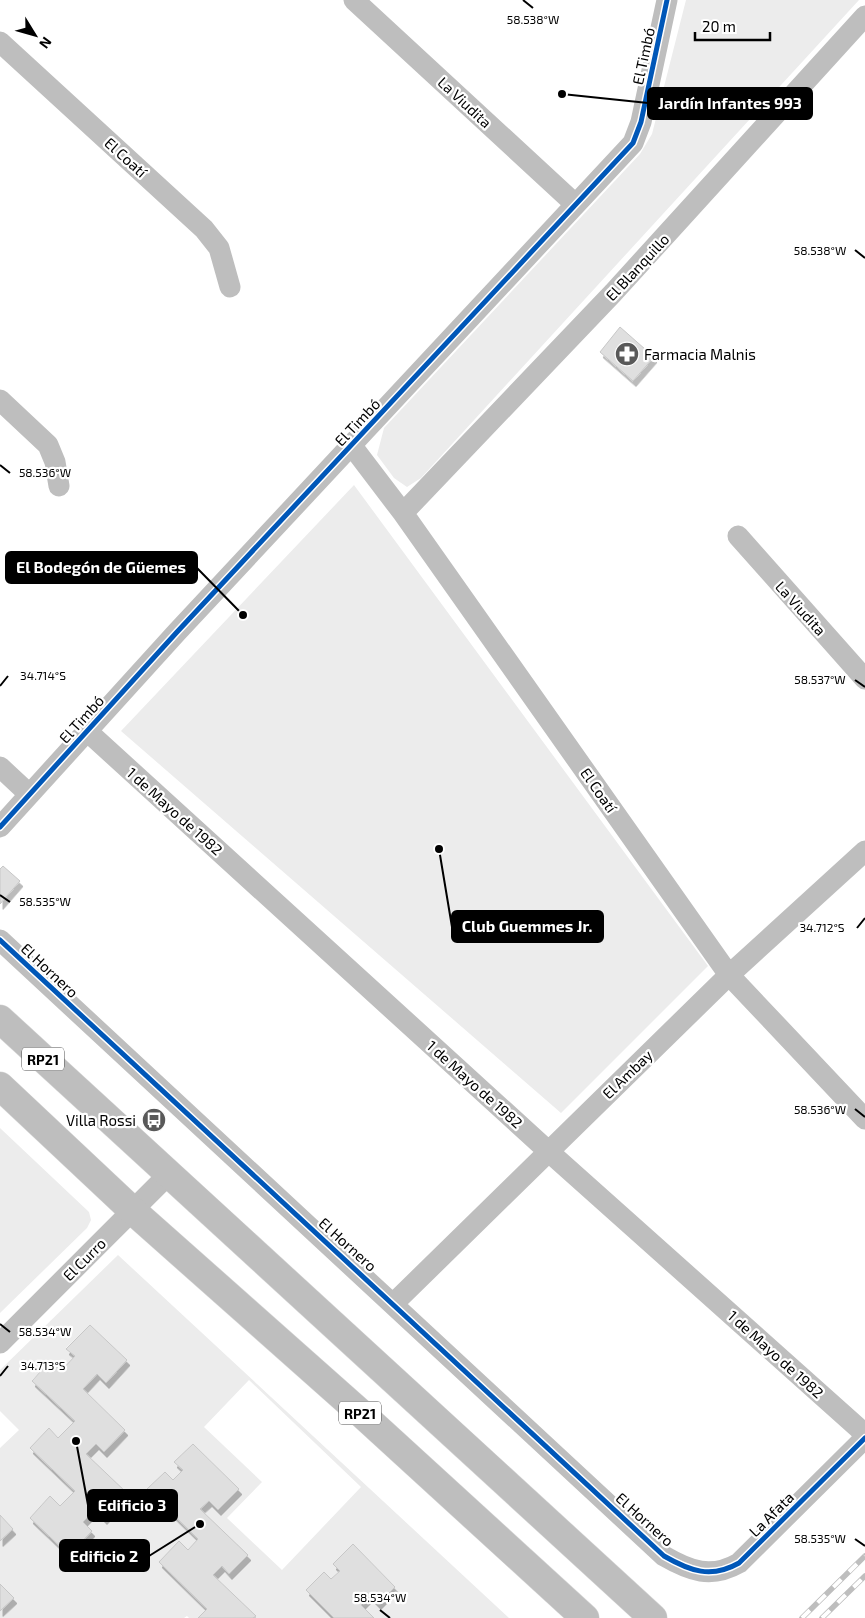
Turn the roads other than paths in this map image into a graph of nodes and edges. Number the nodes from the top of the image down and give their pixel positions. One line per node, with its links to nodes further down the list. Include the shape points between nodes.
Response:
1 (354, 0): 5 (street, La Viudita)
2 (667, 0): 5 (street, El Timbó, via 641,122 633,143)
3 (865, 16): 10 (street, El Blanquillo, via 613,293)
4 (0, 42): 6 (street, El Coatí, via 204,229 219,248)
5 (576, 204): 8 (street, El Timbó)
6 (230, 286)
7 (0, 400): 9 (street, via 48,445 56,462)
8 (352, 446): 10 (street, El Coatí); 13 (street, El Timbó)
9 (59, 486)
10 (403, 513): 19 (street, El Coatí)
11 (738, 536): 12 (street, La Viudita)
12 (865, 679)
13 (87, 731): 15 (street, El Timbó); 23 (street, 1 de Mayo de 1982)
14 (0, 767): 15 (street)
15 (29, 794): 16 (street, El Timbó)
16 (0, 827)
17 (865, 851): 19 (street, El Ambay)
18 (0, 940): 26 (street, El Hornero)
19 (728, 975): 22 (street, El Coatí); 23 (street, El Ambay)
20 (0, 1019): 24 (main road, RP21)
21 (0, 1086): 25 (main road, RP21)
22 (865, 1118)
23 (548, 1150): 26 (street, El Ambay); 28 (street, 1 de Mayo de 1982)
24 (168, 1175): 25 (street, El Curro); 32 (main road, RP21)
25 (133, 1211): 27 (street, El Curro); 31 (main road, RP21)
26 (394, 1303): 30 (street, El Hornero, via 664,1556)
27 (0, 1343)
28 (865, 1434)
29 (865, 1438): 30 (street, La Afata, via 739,1563 724,1572 694,1570)
30 (680, 1565)
31 (585, 1618)
32 (653, 1618)

